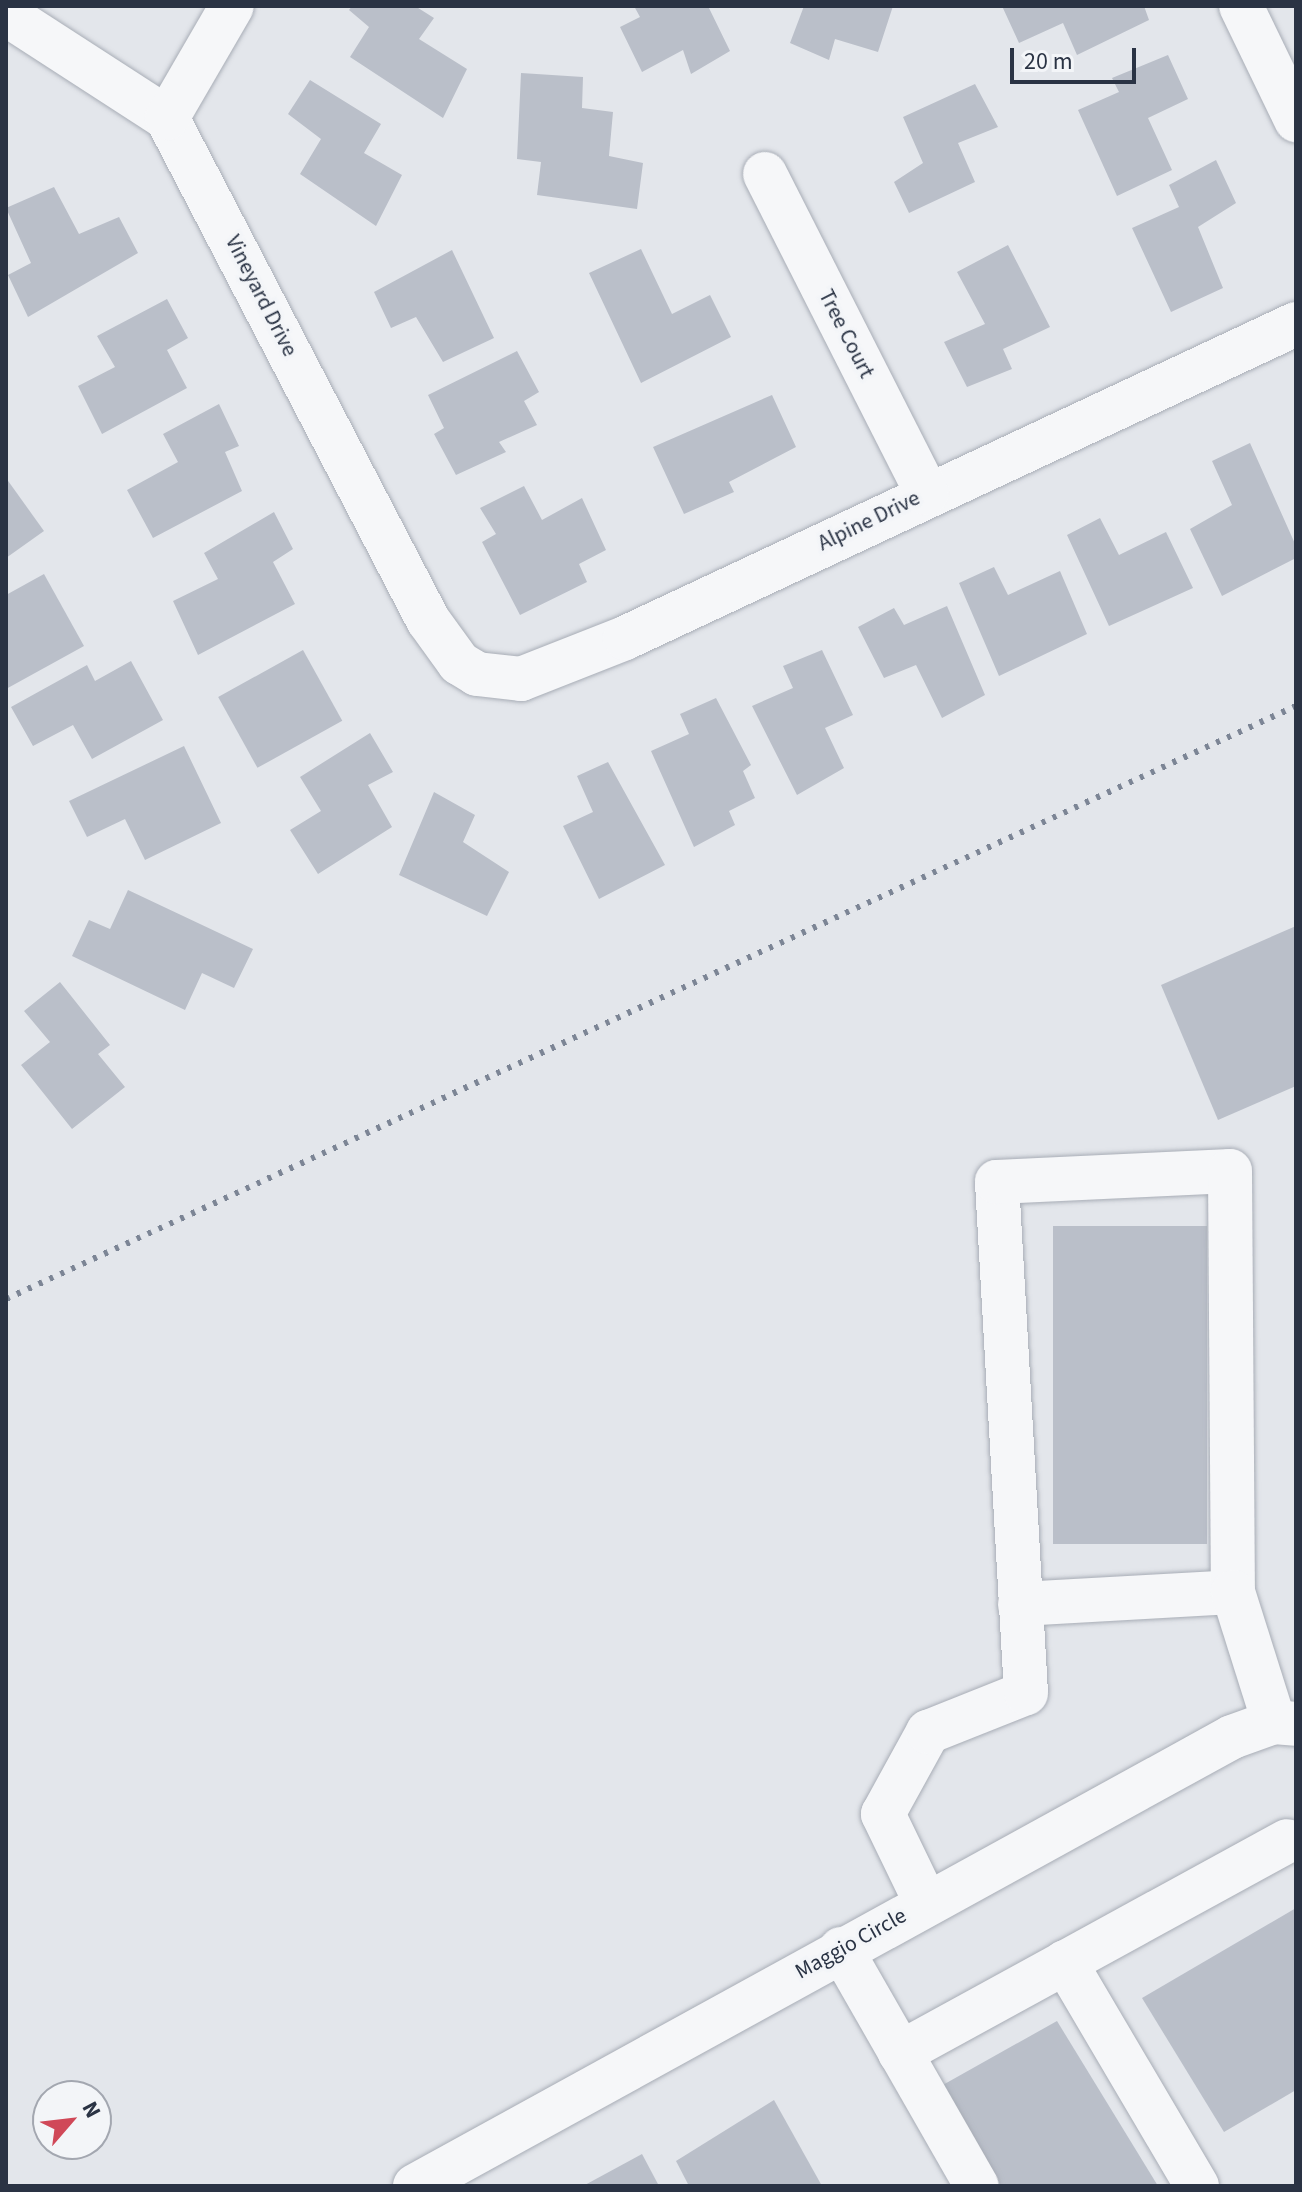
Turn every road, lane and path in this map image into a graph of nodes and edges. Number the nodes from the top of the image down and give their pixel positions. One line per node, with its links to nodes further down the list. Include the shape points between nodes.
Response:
1 (232, 6): 4 (street)
2 (1241, 6): 5 (street)
3 (6, 14): 4 (street, Vineyard Drive)
4 (167, 118): 9 (street, Vineyard Drive)
5 (1296, 120)
6 (765, 174): 8 (street, Tree Court)
7 (1296, 324): 8 (street, Alpine Drive)
8 (927, 493): 9 (street, Alpine Drive, via 625,638 521,679 477,674 459,663)
9 (445, 644)
10 (1233, 1592): 11 (street); 11 (street, via 1230,1171 997,1182); 12 (street)
11 (1020, 1604): 14 (street, via 1026,1693 928,1732 883,1814)
12 (1285, 1723): 14 (street, Maggio Circle, via 1232,1737)
13 (1287, 1841): 16 (street)
14 (926, 1903): 15 (street, Maggio Circle)
15 (841, 1949): 17 (street); 18 (street, Maggio Circle)
16 (1065, 1962): 17 (street); 21 (street)
17 (900, 2053): 20 (street)
18 (464, 2173): 19 (street, Maggio Circle)
19 (415, 2186)
20 (977, 2186)
21 (1197, 2186)

